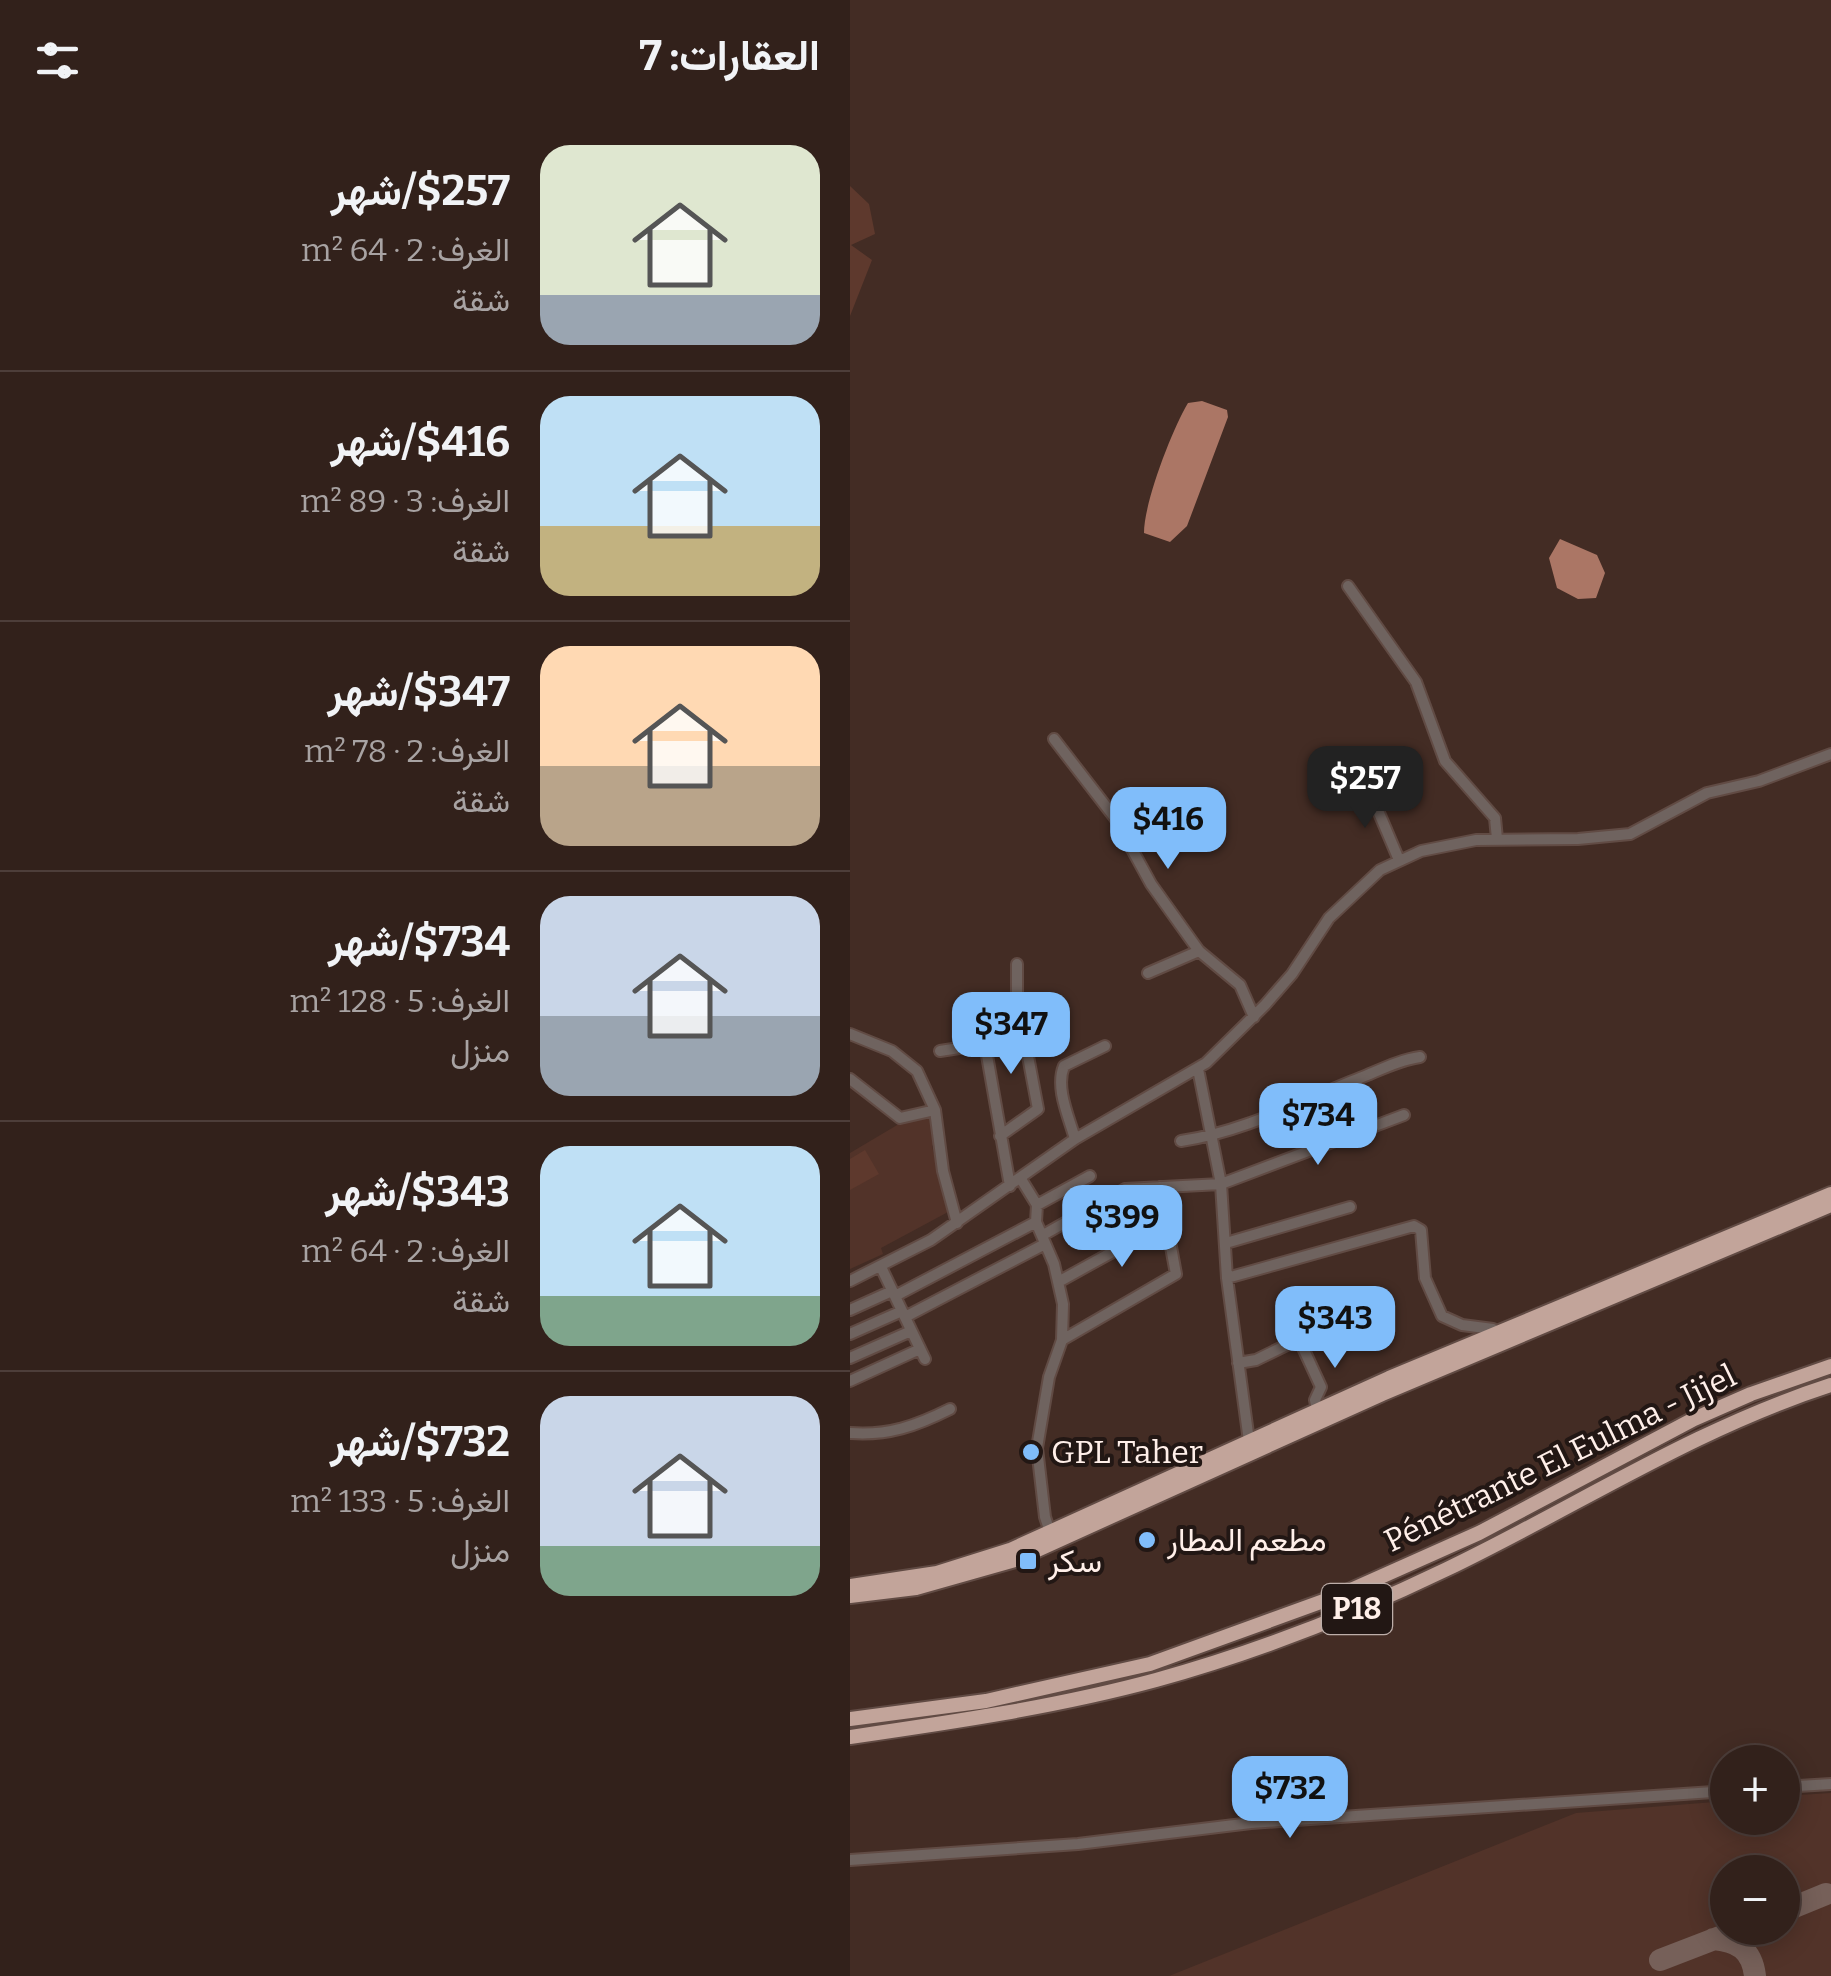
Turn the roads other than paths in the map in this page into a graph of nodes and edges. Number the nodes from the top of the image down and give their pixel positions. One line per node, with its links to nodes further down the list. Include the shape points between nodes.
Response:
1 (1348, 586): 5 (street, via 1416,682 1441,754 1496,818)
2 (1054, 739): 7 (street, via 1115,818)
3 (1831, 754): 5 (street, via 1706,792 1630,834)
4 (1368, 787): 6 (street)
5 (1497, 839): 6 (street)
6 (1398, 860): 10 (street, via 1329,918)
7 (1199, 951): 9 (street); 10 (street, via 1240,985)
8 (1018, 964): 12 (street)
9 (1148, 973)
10 (1254, 1017): 17 (street)
11 (850, 1034): 19 (street, via 892,1051 917,1071)
12 (1024, 1036): 13 (street); 21 (street, via 1038,1108)
13 (985, 1044): 15 (street); 21 (street)
14 (1105, 1046): 23 (street, via 1064,1066 1061,1074)
15 (940, 1051)
16 (1420, 1057): 22 (street)
17 (1198, 1069): 22 (street); 23 (street)
18 (850, 1079): 19 (street, via 900,1118)
19 (935, 1110): 37 (street)
20 (1404, 1116): 27 (street)
21 (1000, 1136): 28 (street)
22 (1213, 1136): 24 (street); 27 (street)
23 (1075, 1139): 26 (street)
24 (1181, 1141)
25 (1090, 1176): 31 (street)
26 (1021, 1179): 28 (street); 31 (street)
27 (1220, 1184): 29 (street); 40 (street)
28 (1010, 1186): 37 (street)
29 (1160, 1187): 38 (street); 39 (street, via 1125,1190)
30 (1831, 1194): 50 (highway)
31 (1037, 1205): 36 (street)
32 (1831, 1205): 35 (highway)
33 (1350, 1208): 40 (street)
34 (1831, 1214): 35 (street)
35 (1798, 1218): 65 (highway, via 1382,1394 1014,1560 936,1584)
36 (1036, 1222): 39 (street); 45 (street)
37 (957, 1223): 41 (street)
38 (1165, 1223): 44 (street); 53 (street, via 1176,1274)
39 (1044, 1239): 44 (street); 47 (street)
40 (1226, 1243): 42 (street)
41 (880, 1267): 43 (street); 45 (street)
42 (1227, 1278): 50 (street, via 1414,1226 1421,1230 1425,1278 1442,1316); 55 (street)
43 (850, 1281)
44 (1060, 1281): 53 (street)
45 (894, 1294): 46 (street); 47 (street)
46 (850, 1310)
47 (903, 1314): 49 (street); 51 (street)
48 (1322, 1324): 52 (street)
49 (911, 1331): 54 (street); 57 (street, via 923,1354)
50 (1497, 1333): 60 (highway)
51 (850, 1334)
52 (1298, 1338): 55 (street); 60 (street, via 1321,1387)
53 (1062, 1340): 63 (street, via 1037,1448)
54 (850, 1358)
55 (1238, 1363): 62 (street)
56 (1831, 1366): 66 (highway, Pénétrante El Eulma - Jijel / P18, via 1694,1419 1480,1532 1340,1595 1150,1664 986,1701)
57 (850, 1381)
58 (1831, 1385): 67 (highway, Pénétrante El Eulma - Jijel / P18, via 1702,1434 1343,1615 1158,1680 986,1718)
59 (950, 1409): 61 (street, via 912,1428)
60 (1317, 1410): 62 (highway)
61 (850, 1432)
62 (1249, 1440): 63 (highway)
63 (1050, 1532): 64 (highway, via 954,1569)
64 (850, 1586)
65 (850, 1596)
66 (850, 1718)
67 (850, 1737)
68 (1831, 1784): 69 (street)
69 (1800, 1787)
70 (1710, 1792): 71 (street, via 1251,1823 1078,1844)
71 (850, 1860)

